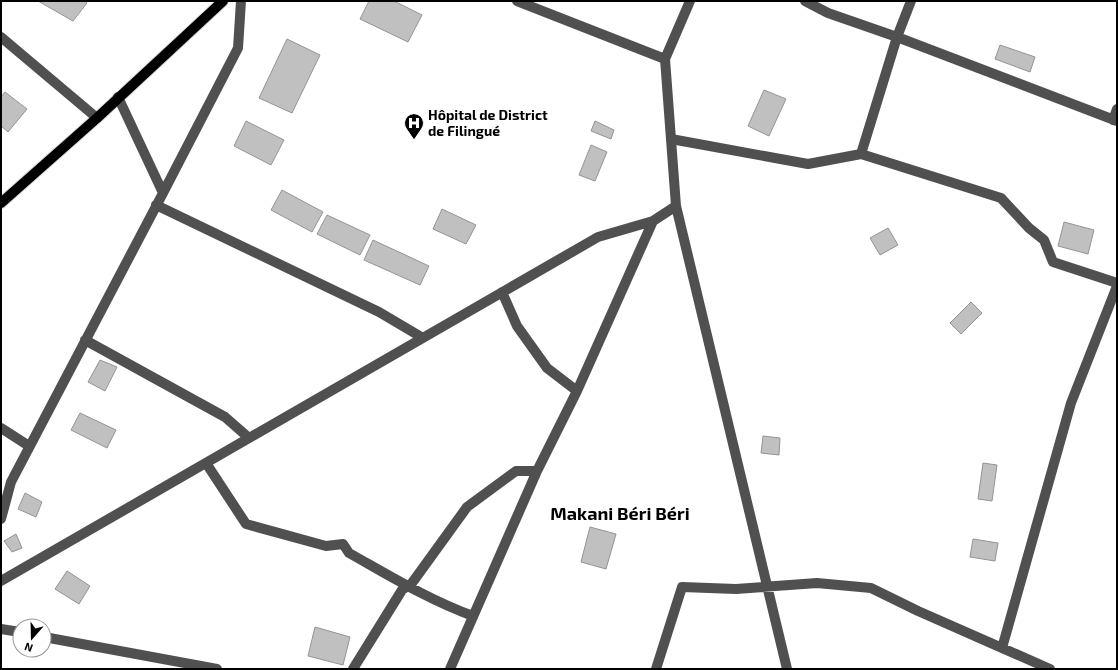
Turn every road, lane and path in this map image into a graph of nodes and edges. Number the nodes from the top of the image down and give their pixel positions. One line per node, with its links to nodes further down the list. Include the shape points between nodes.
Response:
1 (223, 1): 10 (main road)
2 (241, 1): 16 (street, via 238,48)
3 (517, 1): 9 (street)
4 (690, 1): 9 (street)
5 (805, 1): 8 (street, via 828,13)
6 (911, 1): 8 (street)
7 (1, 37): 12 (street)
8 (897, 37): 13 (street); 15 (street)
9 (665, 59): 14 (street)
10 (118, 97): 12 (main road); 16 (street)
11 (1117, 109): 13 (street)
12 (97, 118): 17 (main road)
13 (1115, 121)
14 (671, 139): 15 (street, via 808,164); 19 (street)
15 (861, 154): 21 (street, via 1001,198 1028,228 1044,240 1053,262)
16 (163, 193): 18 (street)
17 (1, 203)
18 (156, 205): 24 (street, via 379,312); 25 (street)
19 (676, 206): 20 (street); 35 (street)
20 (653, 221): 23 (street, via 598,237); 26 (street)
21 (1117, 282)
22 (1117, 286): 40 (street, via 1071,403)
23 (502, 292): 24 (street); 26 (street, via 516,326 547,368)
24 (423, 338): 28 (street)
25 (85, 340): 28 (street, via 225,417); 29 (street)
26 (577, 391): 31 (street)
27 (1, 428): 29 (street)
28 (249, 438): 30 (street)
29 (29, 446): 32 (street, via 11,482)
30 (206, 463): 33 (street); 34 (street, via 246,524 326,546 343,544 349,553)
31 (537, 471): 34 (street, via 516,471 467,506); 36 (street)
32 (1, 519)
33 (1, 581)
34 (407, 586): 36 (street, via 448,607); 42 (street)
35 (767, 586): 40 (street, via 817,583 871,588); 44 (street, via 736,589 682,588); 45 (street)
36 (473, 616): 43 (street)
37 (1, 629): 38 (street)
38 (12, 631)
39 (52, 638): 41 (street)
40 (1002, 648): 46 (street)
41 (217, 669)
42 (352, 669)
43 (450, 669)
44 (656, 669)
45 (787, 669)
46 (1050, 669)

